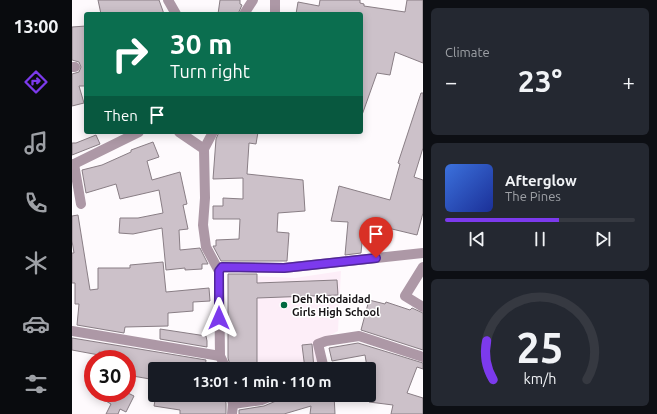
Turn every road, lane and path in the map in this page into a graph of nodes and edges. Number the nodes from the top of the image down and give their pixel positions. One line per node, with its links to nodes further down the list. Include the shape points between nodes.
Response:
1 (168, 0): 4 (street)
2 (253, 0): 5 (street)
3 (275, 0): 6 (street)
4 (175, 12)
5 (245, 12)
6 (276, 12)
7 (135, 134): 11 (street)
8 (182, 134): 10 (street)
9 (212, 134): 10 (street)
10 (204, 149): 15 (street, via 203,225 206,247)
11 (73, 164): 12 (street)
12 (81, 204)
13 (423, 253): 15 (street, via 284,268 222,267)
14 (423, 267): 16 (street, via 405,296)
15 (219, 271): 18 (street)
16 (423, 307)
17 (72, 331): 18 (street)
18 (220, 356): 20 (street)
19 (423, 357): 21 (street, via 359,336 318,344)
20 (224, 362)
21 (322, 362)
22 (232, 402): 23 (street)
23 (232, 414)

